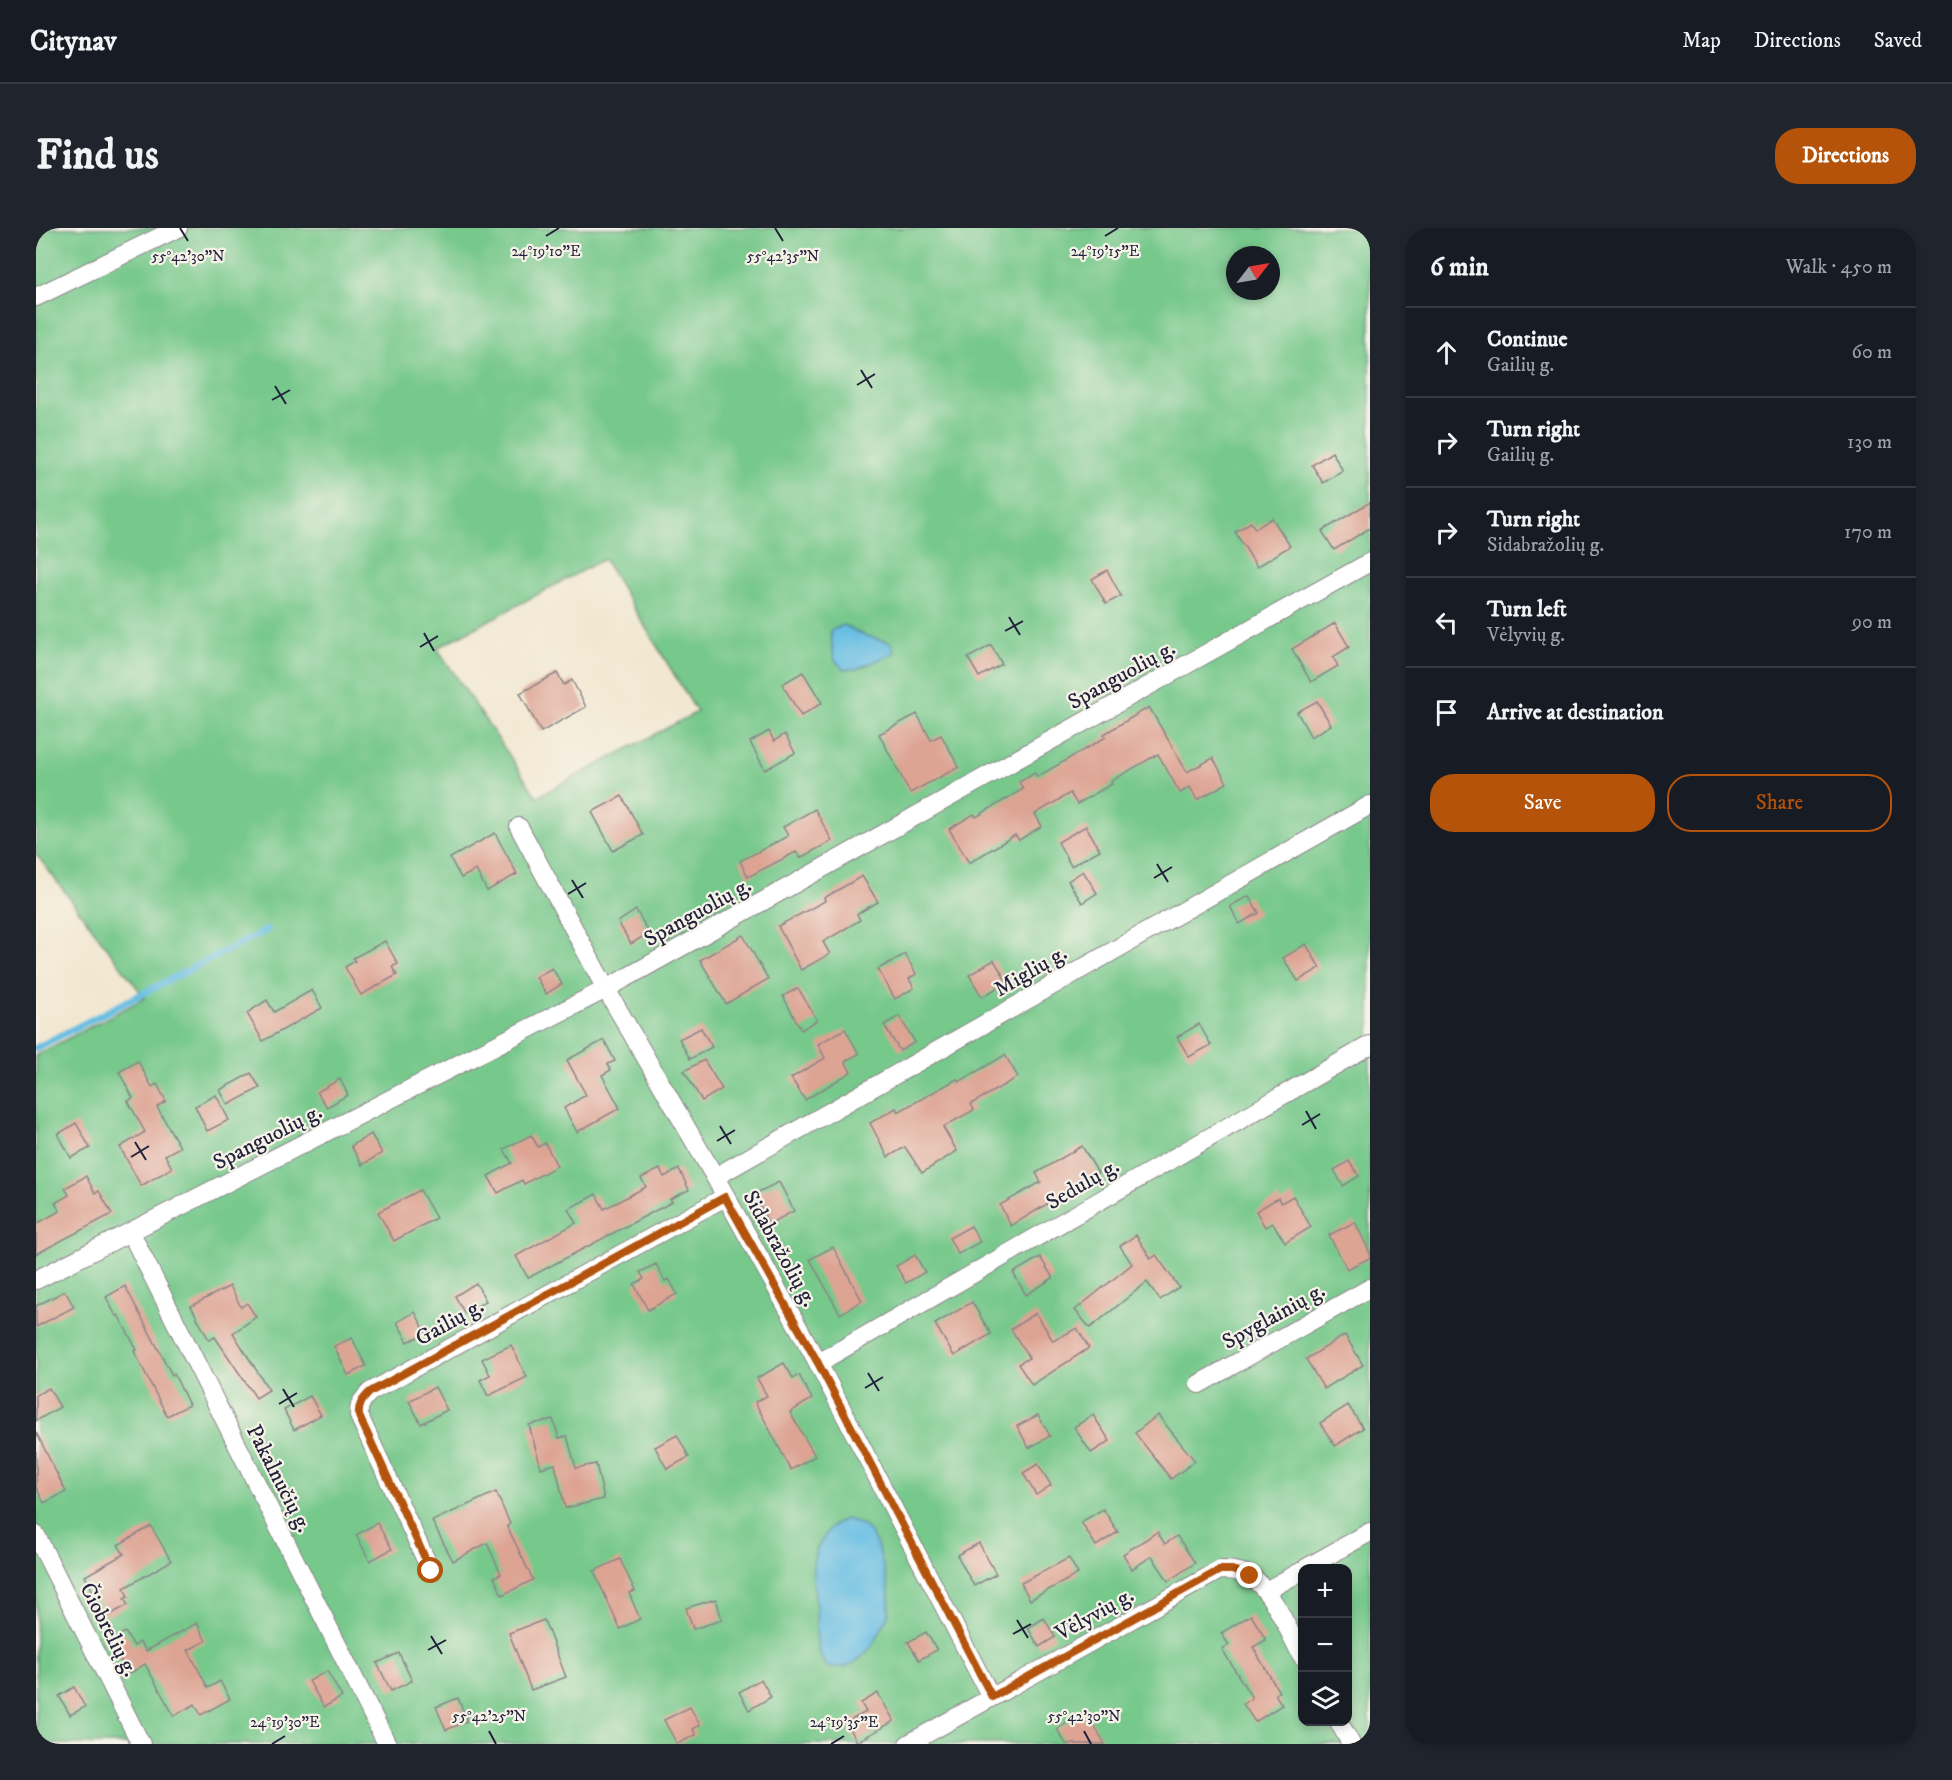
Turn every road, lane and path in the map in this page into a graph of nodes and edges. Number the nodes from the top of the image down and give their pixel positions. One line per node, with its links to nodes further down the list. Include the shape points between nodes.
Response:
1 (177, 228): 2 (street)
2 (36, 297)
3 (1370, 562): 6 (street, Spanguolių g.)
4 (1370, 805): 8 (street, Miglių g.)
5 (519, 827): 6 (street, Sidabražolių g.)
6 (606, 989): 8 (street, Sidabražolių g.); 10 (street, Spanguolių g.)
7 (1370, 1045): 13 (street, Sedulų g.)
8 (714, 1177): 9 (street, Sidabražolių g.)
9 (725, 1197): 13 (street, Sidabražolių g.); 18 (street, Gailių g., via 363,1398 359,1416)
10 (131, 1233): 11 (street, Spanguolių g.); 25 (street, Pakalnučių g.)
11 (36, 1280)
12 (1370, 1288): 14 (street, Spyglainių g.)
13 (818, 1363): 22 (street, Sidabražolių g.)
14 (1199, 1384)
15 (1370, 1532): 17 (street)
16 (36, 1535): 24 (street, Čiobrelių g.)
17 (1314, 1564)
18 (431, 1571)
19 (1298, 1573): 20 (street)
20 (1266, 1591): 21 (street); 22 (street, Vėlyvių g., via 1250,1576 1220,1570)
21 (1298, 1649)
22 (992, 1697): 26 (street, Vėlyvių g.)
23 (1341, 1726): 27 (street)
24 (141, 1744)
25 (387, 1744)
26 (908, 1744)
27 (1351, 1744)

